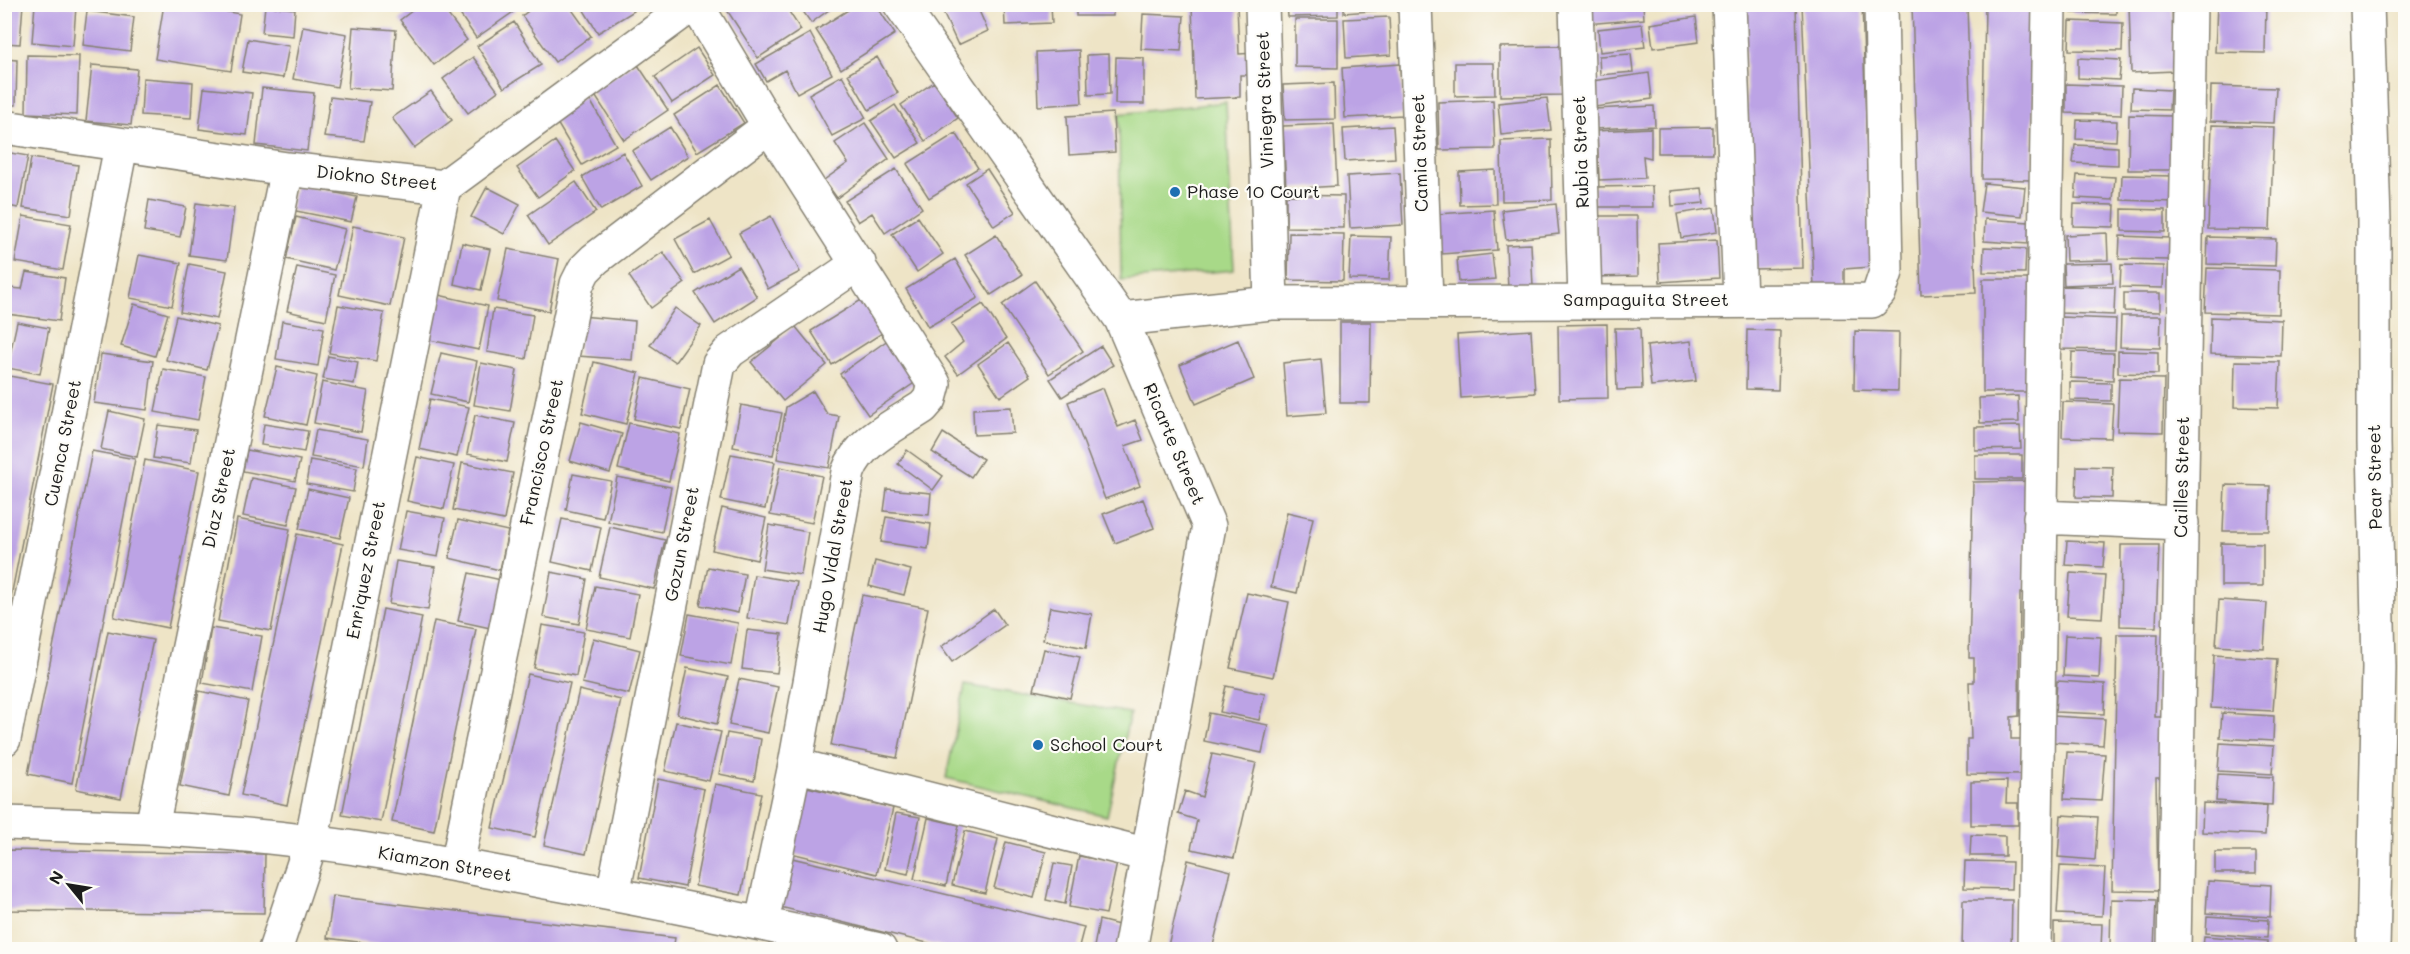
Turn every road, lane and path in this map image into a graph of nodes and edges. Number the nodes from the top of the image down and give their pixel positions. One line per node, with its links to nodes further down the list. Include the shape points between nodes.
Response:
1 (694, 4): 11 (street, Hugo Vidal Street); 15 (street, Diokno Street)
2 (900, 4): 21 (street, Ricarte Street)
3 (1262, 4): 20 (street, Viniegra Street)
4 (1415, 4): 19 (street, Camia Street)
5 (1576, 4): 17 (street, Rubia Street)
6 (1729, 4): 18 (street)
7 (1881, 4): 18 (street, Sampaguita Street, via 1886,272 1879,293 1872,301)
8 (2049, 4): 22 (street)
9 (2190, 4): 23 (street, Cailles Street)
10 (2367, 4): 24 (street, Pear Street, via 2374,221 2374,431)
11 (769, 126): 16 (street, Hugo Vidal Street); 31 (street, Francisco Street, via 595,259 577,284)
12 (4, 127): 13 (street, Diokno Street)
13 (121, 146): 14 (street, Diokno Street); 25 (street, Cuenca Street)
14 (287, 169): 15 (street, Diokno Street); 28 (street, Diaz Street)
15 (444, 187): 29 (street, Enriquez Street)
16 (859, 264): 26 (street, Hugo Vidal Street, via 934,384 923,407 853,458); 32 (street, Gozun Street, via 730,351 719,364)
17 (1585, 300): 18 (street, Sampaguita Street); 19 (street, Sampaguita Street)
18 (1740, 300)
19 (1426, 301): 20 (street, Sampaguita Street)
20 (1271, 303): 21 (street, Sampaguita Street)
21 (1121, 318): 30 (street, Ricarte Street, via 1209,526)
22 (2040, 517): 23 (street); 37 (street)
23 (2182, 524): 38 (street, Cailles Street)
24 (2392, 667): 39 (street, Pear Street)
25 (4, 740)
26 (795, 765): 30 (street); 33 (street, Hugo Vidal Street)
27 (4, 823): 28 (street, Kiamzon Street)
28 (152, 827): 29 (street, Kiamzon Street)
29 (311, 842): 31 (street, Kiamzon Street); 34 (street, Enriquez Street)
30 (1148, 855): 36 (street, Ricarte Street)
31 (457, 865): 32 (street, Kiamzon Street)
32 (613, 894): 33 (street, Kiamzon Street)
33 (762, 922): 35 (street, Kiamzon Street)
34 (275, 950)
35 (880, 950)
36 (1130, 950)
37 (2034, 950)
38 (2174, 950)
39 (2373, 950)

